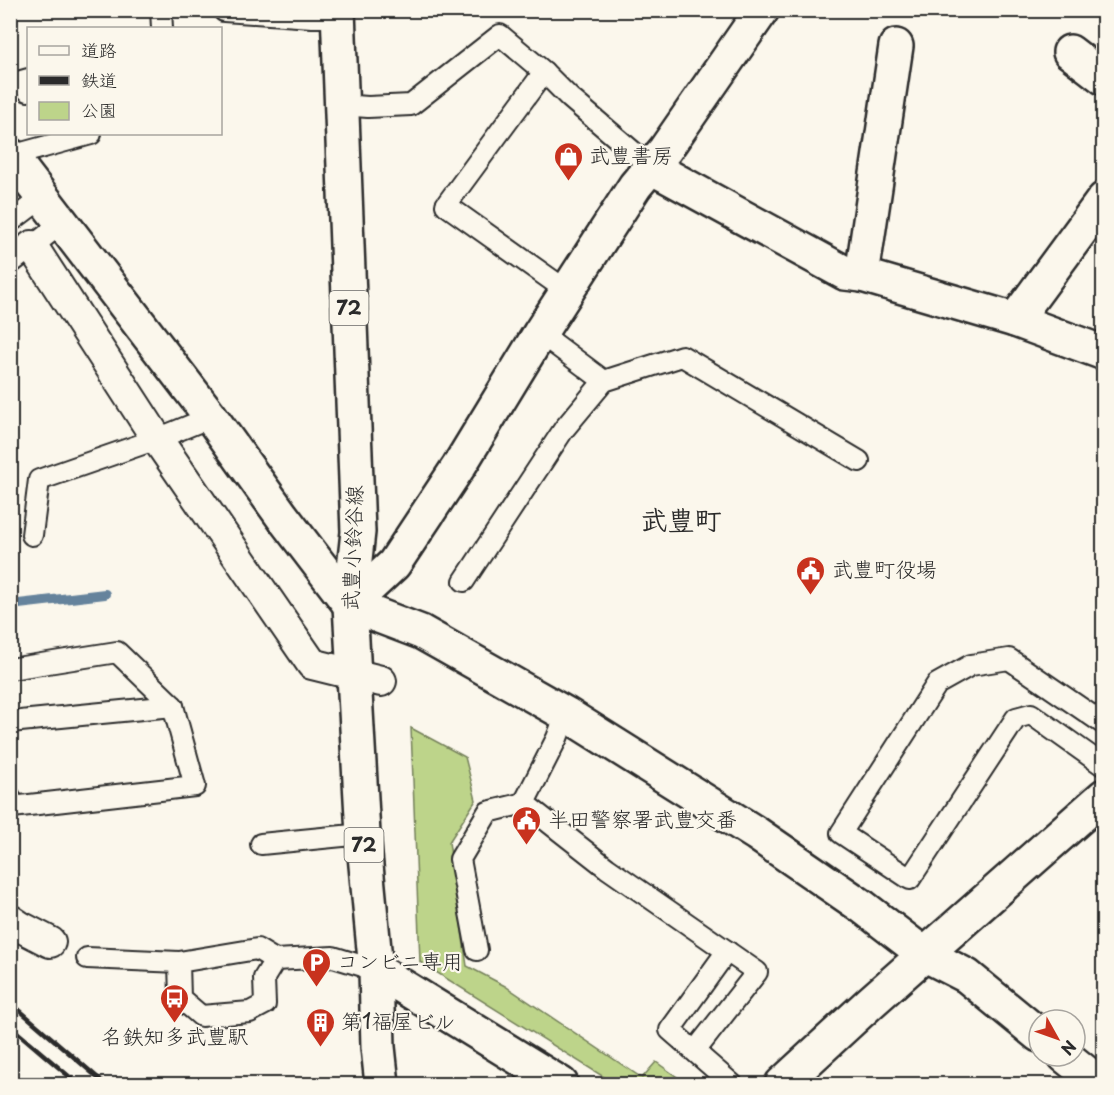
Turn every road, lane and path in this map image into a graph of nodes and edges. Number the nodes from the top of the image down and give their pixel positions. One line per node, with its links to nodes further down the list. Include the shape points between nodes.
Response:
1 (161, 10): 5 (lane)
2 (224, 11): 3 (lane, via 312,17)
3 (338, 14): 12 (street, 武豊小鈴谷線 / 72)
4 (748, 16): 16 (street)
5 (162, 27)
6 (897, 46): 22 (street)
7 (1070, 52): 9 (street)
8 (544, 72): 12 (lane, via 500,35 411,105); 16 (lane); 23 (lane, via 446,205)
9 (1104, 78)
10 (27, 79): 11 (lane, via 21,81)
11 (27, 90)
12 (341, 105): 33 (street, 武豊小鈴谷線 / 72, via 358,532)
13 (83, 135): 14 (lane)
14 (60, 138): 15 (lane)
15 (11, 156): 17 (street)
16 (651, 167): 22 (street, via 845,273); 23 (street)
17 (43, 197): 19 (lane); 20 (street)
18 (1104, 200): 24 (street)
19 (10, 222)
20 (63, 222): 21 (lane); 28 (street)
21 (21, 255): 29 (street)
22 (862, 275): 24 (street)
23 (567, 291): 25 (street)
24 (1015, 320): 26 (street)
25 (540, 333): 27 (lane); 33 (street, via 394,564)
26 (1104, 352)
27 (604, 381): 30 (lane, via 682,356); 32 (lane, via 564,429)
28 (211, 417): 29 (lane); 33 (street)
29 (157, 439): 31 (lane, via 39,480); 35 (street, via 312,664)
30 (859, 461)
31 (32, 536)
32 (464, 581)
33 (350, 605): 35 (street, 武豊小鈴谷線 / 72); 37 (street, via 421,632)
34 (10, 669): 36 (lane, via 117,652)
35 (368, 677): 44 (street, 武豊小鈴谷線 / 72)
36 (173, 706): 38 (lane); 43 (lane, via 195,786)
37 (566, 714): 42 (lane); 50 (street, via 757,834)
38 (10, 722)
39 (1104, 724): 40 (lane, via 1009,659 970,665 937,684 841,834 910,879 1016,718 1031,714)
40 (1104, 766)
41 (1104, 796): 50 (street)
42 (524, 803): 48 (lane, via 488,812 460,859); 49 (lane)
43 (11, 804)
44 (363, 834): 45 (lane); 54 (street, 武豊小鈴谷線 / 72)
45 (261, 844)
46 (10, 920): 47 (street)
47 (50, 942)
48 (477, 950)
49 (727, 951): 56 (lane, via 670,1030); 56 (lane, via 757,972)
50 (924, 954): 55 (street, via 967,976); 61 (street)
51 (87, 958): 53 (lane)
52 (275, 960): 53 (lane, via 256,949); 53 (lane, via 264,978 266,1004 250,1012 201,1016 180,998); 54 (lane, via 333,957)
53 (179, 962)
54 (376, 970): 58 (street, 武豊小鈴谷線 / 72); 59 (street)
55 (1027, 1025)
56 (695, 1051): 60 (lane)
57 (1080, 1068): 62 (street)
58 (382, 1084)
59 (561, 1084)
60 (732, 1084)
61 (782, 1084)
62 (1100, 1084)

